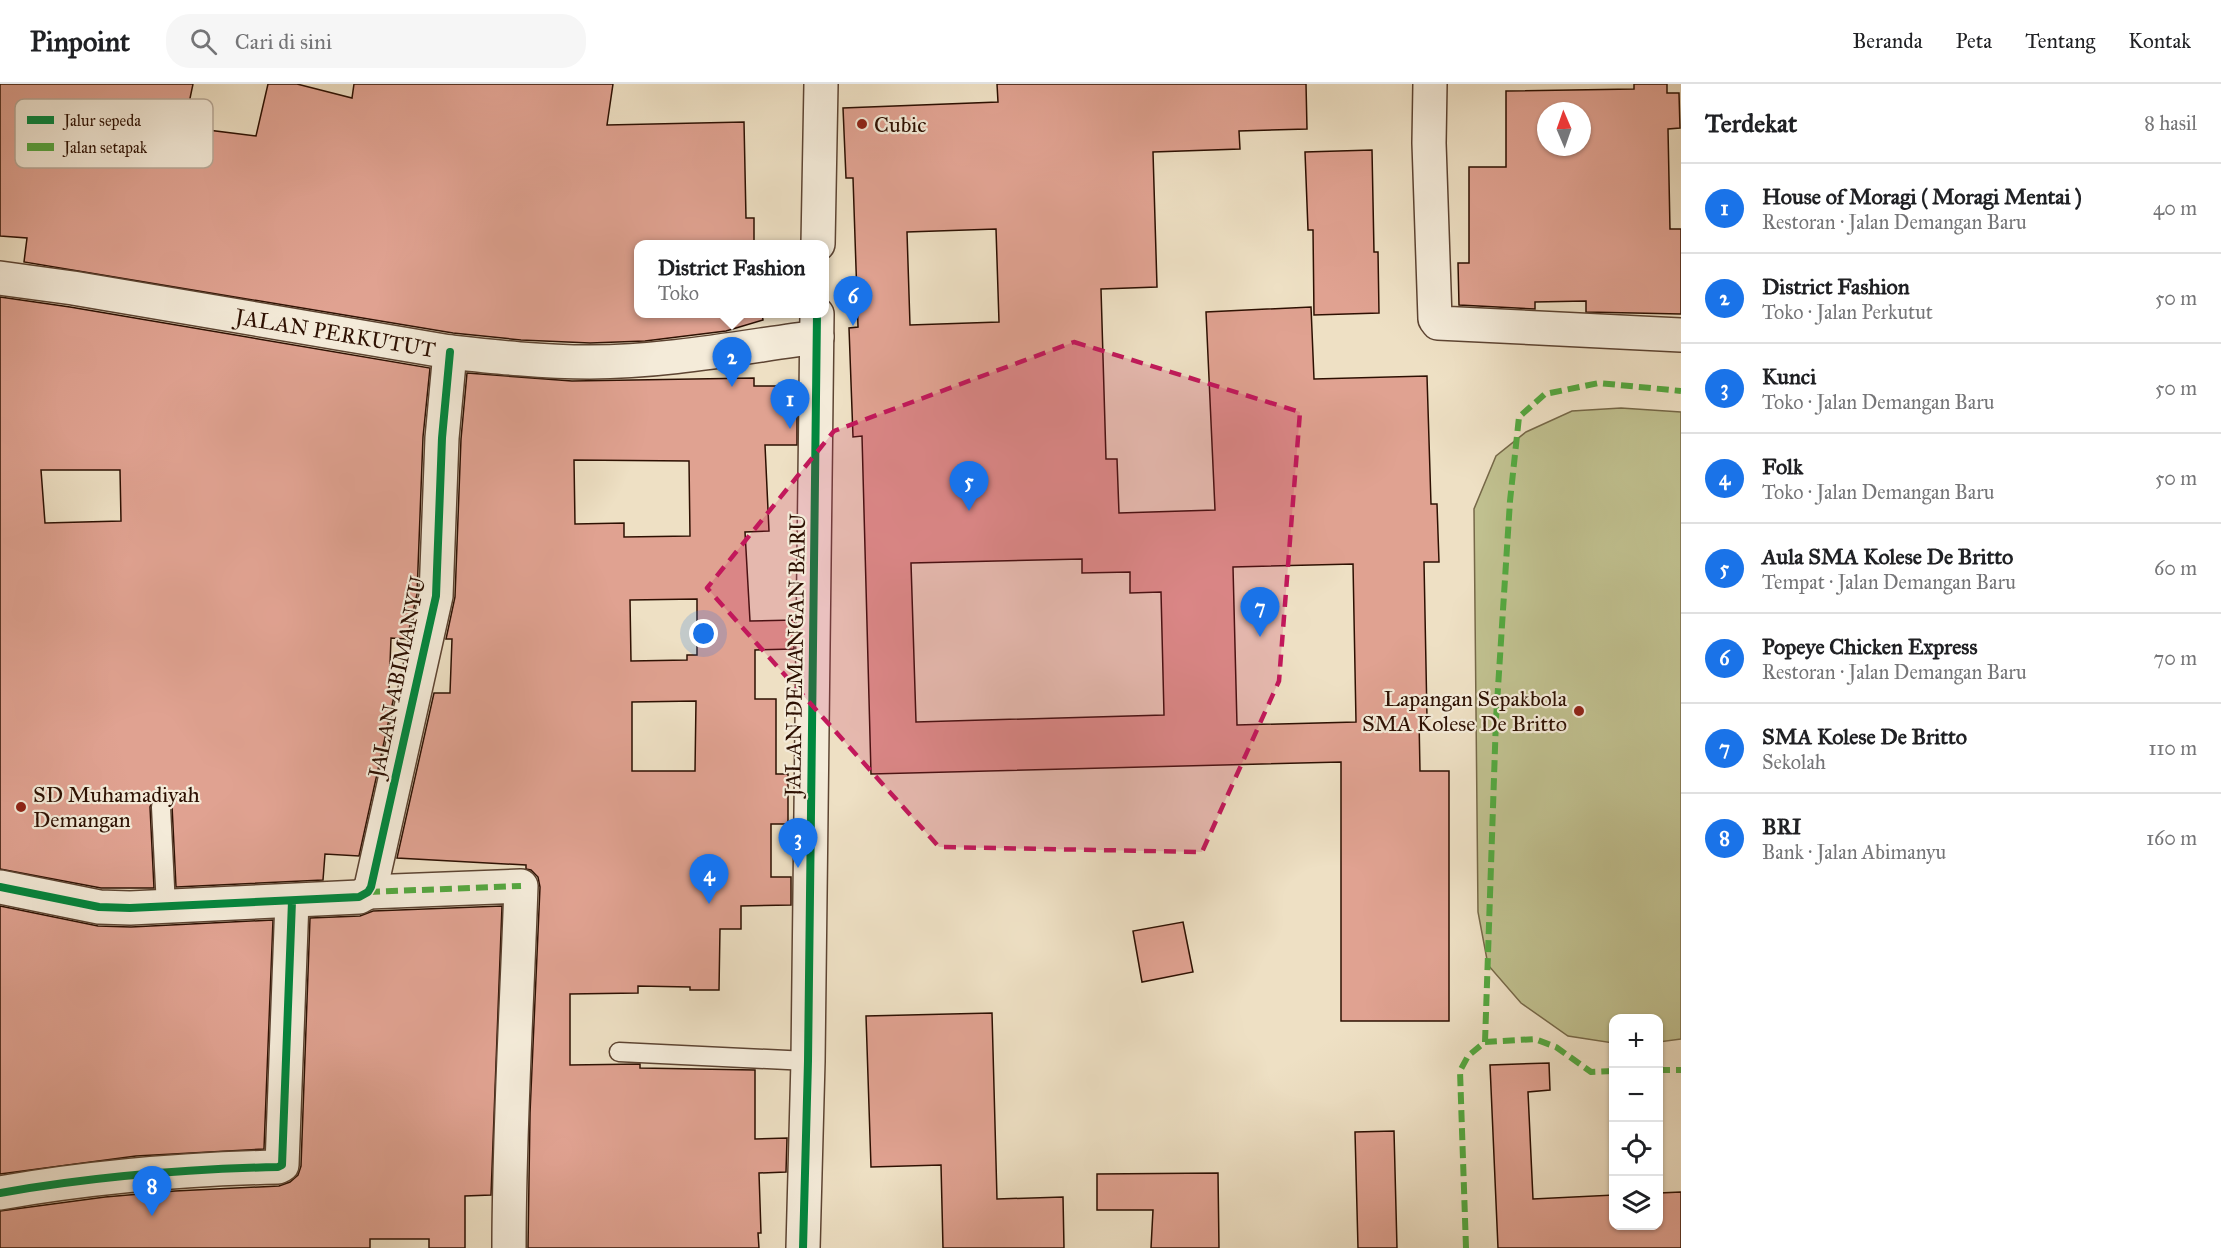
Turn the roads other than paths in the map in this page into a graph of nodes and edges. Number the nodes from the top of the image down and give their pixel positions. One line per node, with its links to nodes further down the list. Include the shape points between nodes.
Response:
1 (821, 84): 3 (street)
2 (1430, 84): 6 (street, via 1438,323)
3 (818, 240)
4 (0, 278): 7 (street, JALAN PERKUTUT)
5 (817, 326): 7 (street, JALAN PERKUTUT, via 652,358 592,362); 14 (street, JALAN DEMANGAN BARU)
6 (1681, 335)
7 (450, 352): 10 (street, JALAN ABIMANYU, via 442,438 436,596)
8 (161, 807): 12 (lane)
9 (0, 887): 12 (street, via 99,907)
10 (368, 892): 11 (street, via 359,897); 16 (street, via 521,886)
11 (292, 901): 12 (street); 15 (street, via 282,1165 207,1168)
12 (166, 907)
13 (619, 1052): 14 (lane)
14 (808, 1061): 17 (street, JALAN DEMANGAN BARU)
15 (0, 1193)
16 (508, 1248)
17 (803, 1248)

